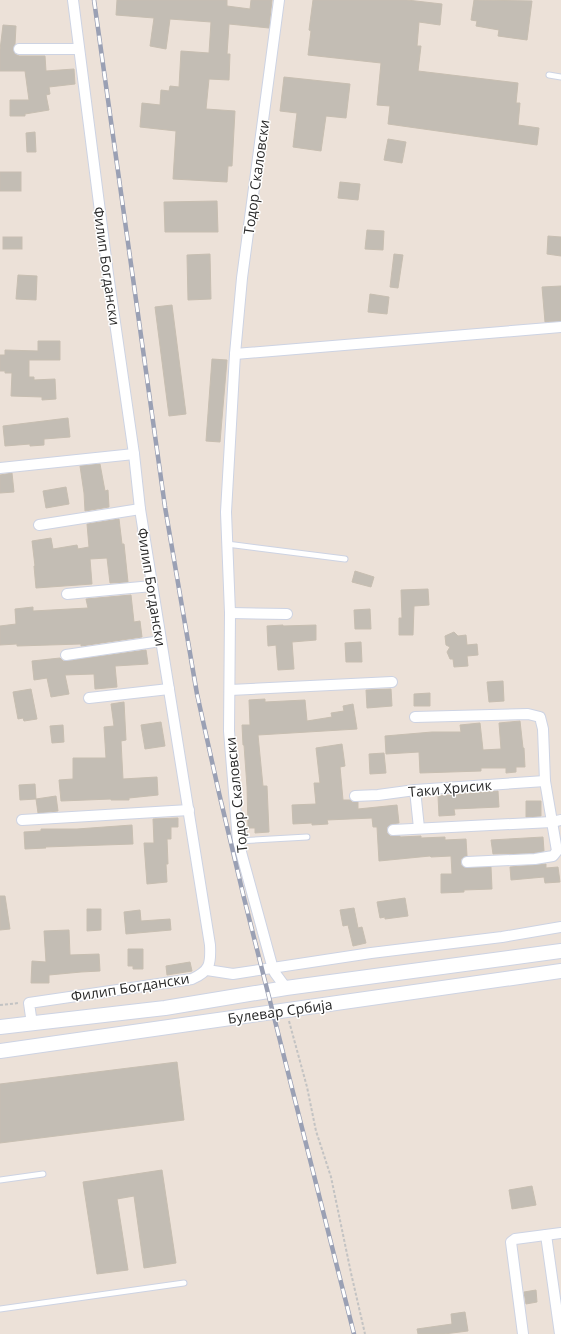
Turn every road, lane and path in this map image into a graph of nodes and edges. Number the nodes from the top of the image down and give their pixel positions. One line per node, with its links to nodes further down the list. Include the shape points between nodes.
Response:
1 (73, 0): 4 (street, Филип Богдански)
2 (279, 0): 8 (street, Тодор Скаловски, via 242,278)
3 (20, 49): 4 (street)
4 (79, 49): 9 (street, Филип Богдански)
5 (549, 75): 6 (lane)
6 (561, 77)
7 (561, 327): 8 (street)
8 (235, 354): 13 (street, Тодор Скаловски, via 226,512)
9 (134, 454): 10 (street); 11 (street, Филип Богдански)
10 (0, 468)
11 (140, 509): 12 (street); 15 (street, Филип Богдански)
12 (40, 525)
13 (227, 544): 14 (lane); 17 (street, Тодор Скаловски)
14 (345, 559)
15 (152, 586): 16 (street); 19 (street, Филип Богдански)
16 (67, 594)
17 (230, 613): 18 (street); 23 (street, Тодор Скаловски)
18 (288, 614)
19 (161, 641): 20 (street); 22 (street, Филип Богдански)
20 (66, 655)
21 (392, 682): 23 (street)
22 (169, 688): 24 (street); 29 (street, Филип Богдански)
23 (230, 690): 35 (street, Тодор Скаловски, via 229,732)
24 (89, 698)
25 (415, 717): 26 (street, via 528,714 540,717 543,729)
26 (545, 781): 27 (street, Таки Хрисик); 31 (street)
27 (415, 790): 28 (street, Таки Хрисик); 32 (street)
28 (355, 796)
29 (189, 810): 30 (street); 40 (street, Филип Богдански, via 210,945 210,964)
30 (22, 820)
31 (556, 821): 32 (street); 36 (street, via 557,850 553,856)
32 (419, 828): 33 (street)
33 (393, 830)
34 (307, 837): 35 (lane)
35 (238, 841): 39 (street, Тодор Скаловски)
36 (467, 862)
37 (561, 927): 39 (street)
38 (561, 951): 42 (street, Булевар Србија)
39 (273, 969): 40 (street, via 233,974); 42 (street, Тодор Скаловски)
40 (207, 970): 43 (street, Филип Богдански, via 192,979 176,982)
41 (561, 971): 45 (street, Булевар Србија)
42 (286, 988): 46 (street, Булевар Србија, via 166,1008)
43 (28, 1003): 44 (path); 46 (street)
44 (0, 1005)
45 (286, 1010): 48 (street, Булевар Србија); 55 (path, via 316,1131 332,1177)
46 (32, 1024): 47 (street, Булевар Србија)
47 (0, 1027)
48 (0, 1051)
49 (43, 1174): 50 (lane)
50 (0, 1180)
51 (561, 1233): 52 (street)
52 (546, 1235): 56 (street, via 515,1239 511,1242); 57 (street)
53 (184, 1283): 54 (lane)
54 (0, 1309)
55 (365, 1334)
56 (523, 1334)
57 (560, 1334)

